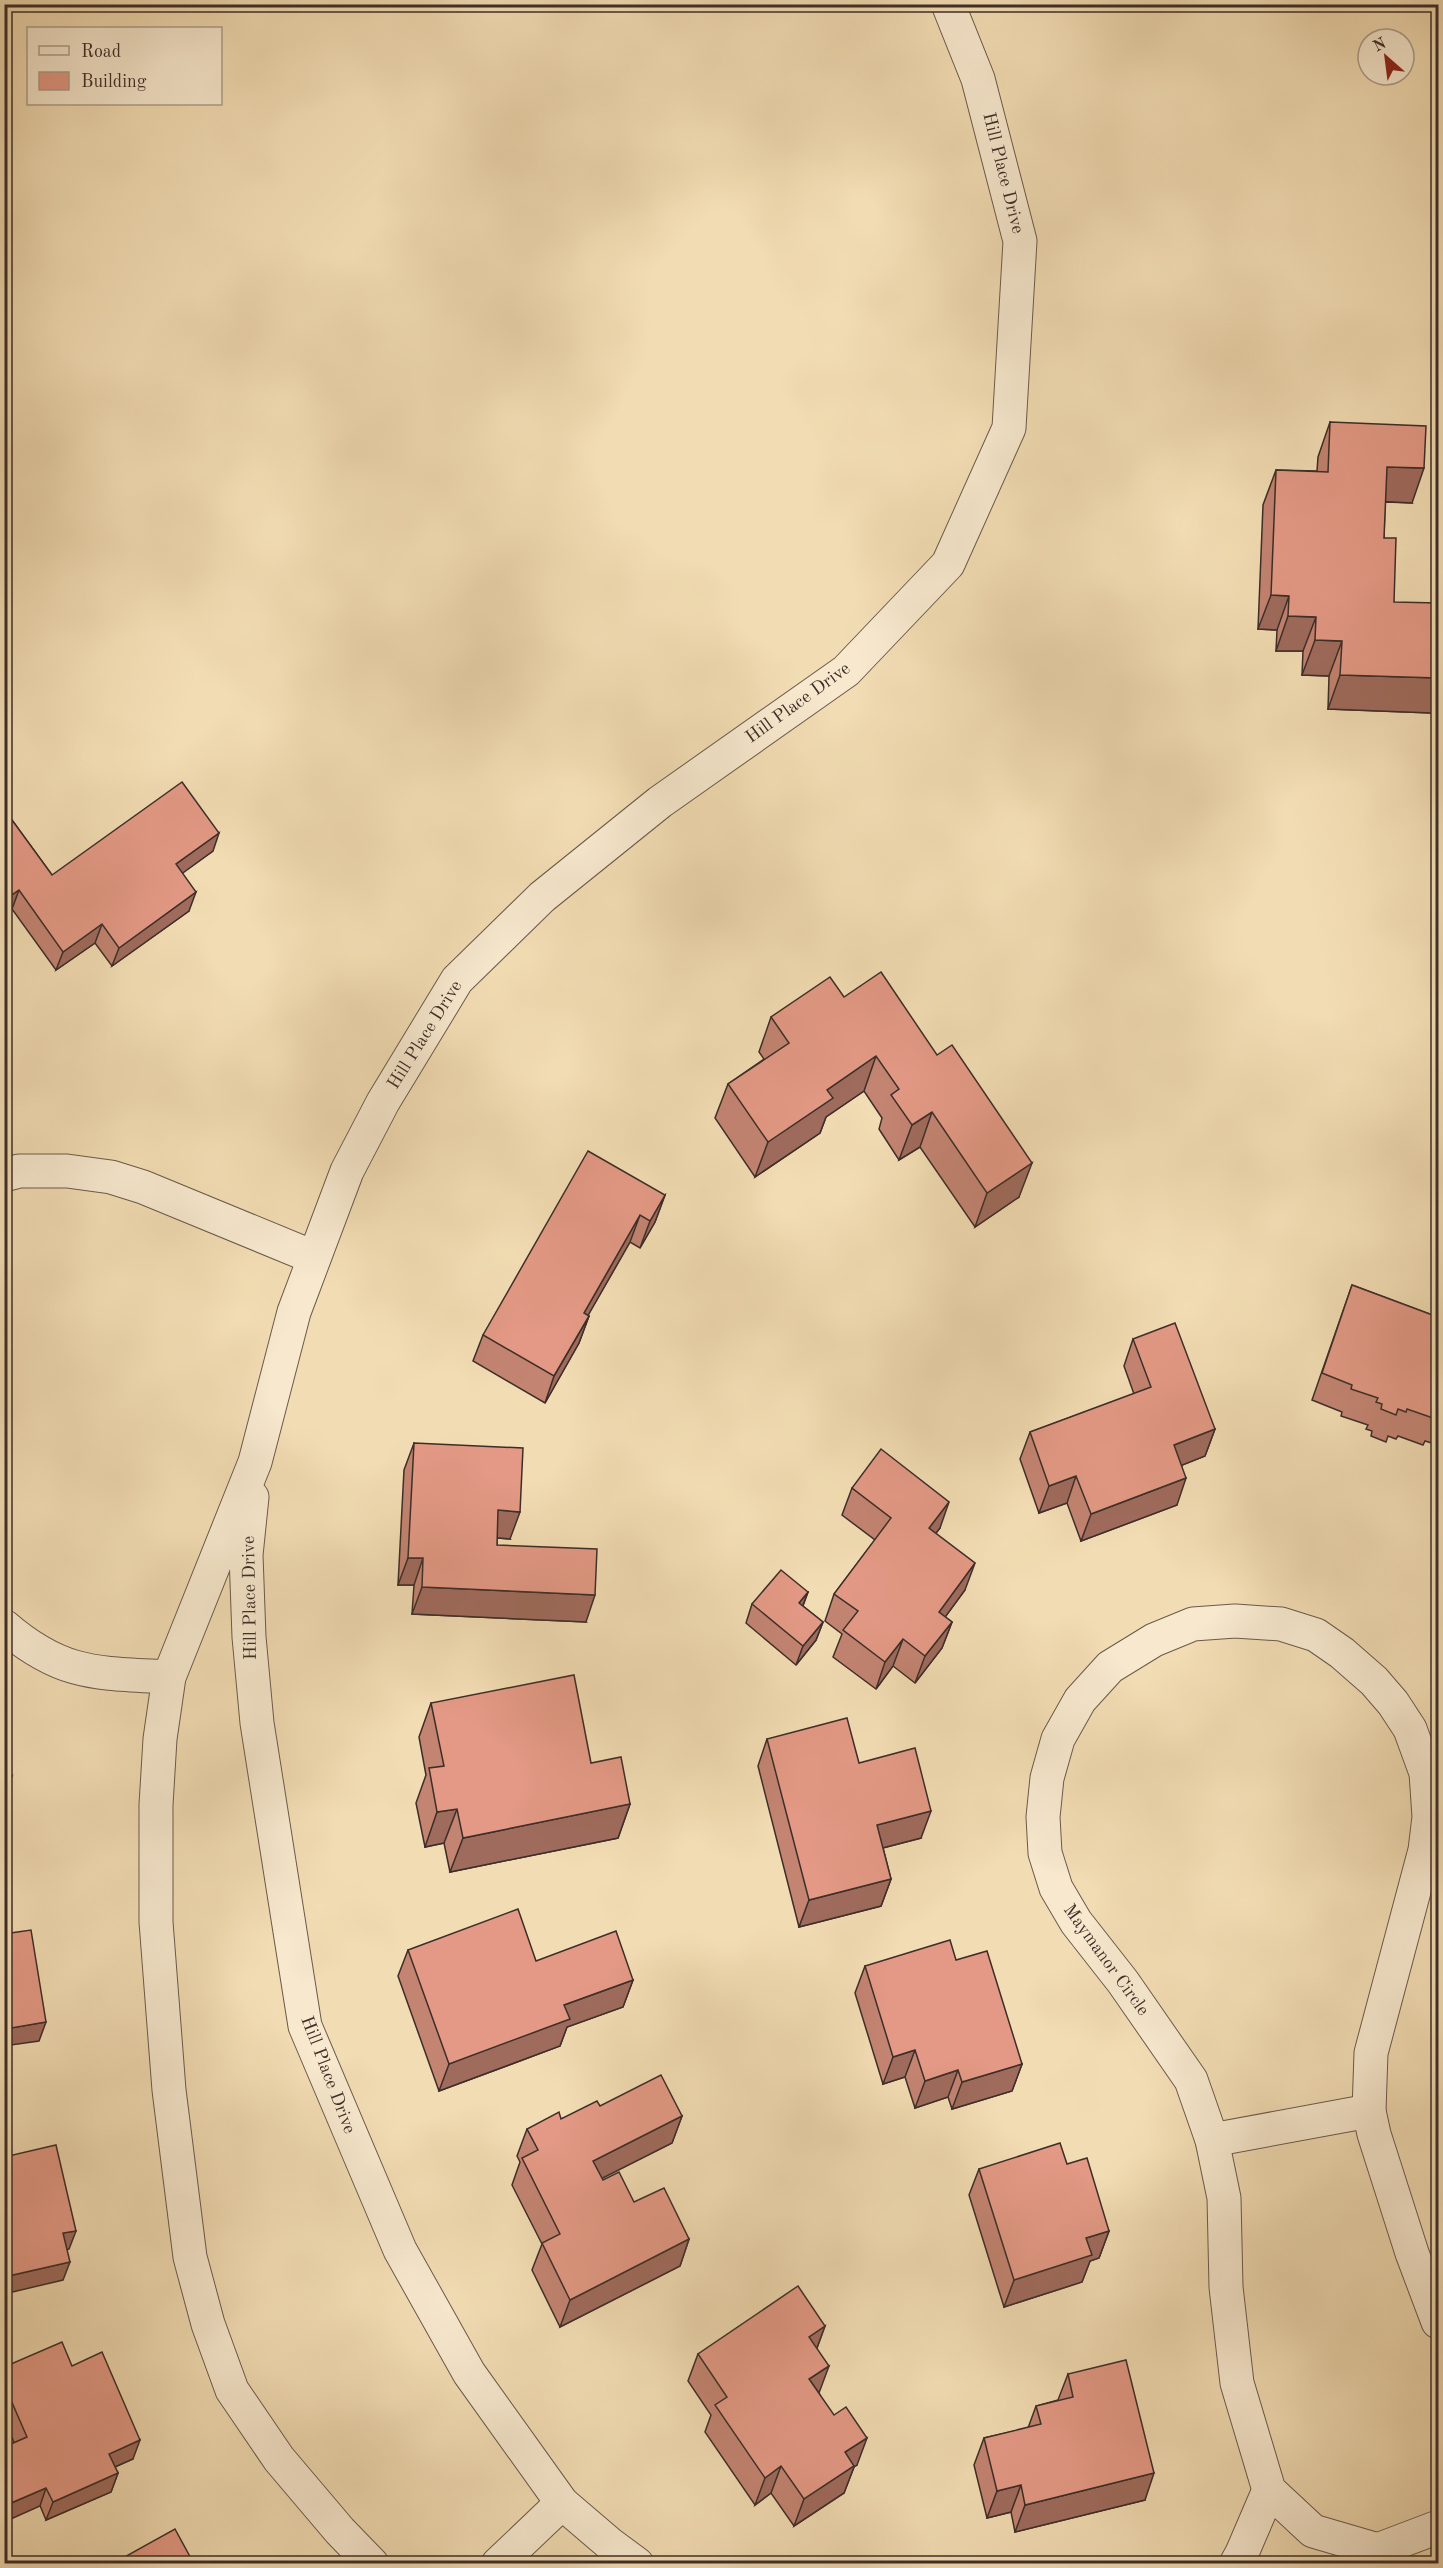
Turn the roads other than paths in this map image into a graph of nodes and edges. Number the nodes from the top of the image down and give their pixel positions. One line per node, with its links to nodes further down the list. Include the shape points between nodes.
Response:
1 (948, 4): 3 (street, Hill Place Drive, via 978,79 1020,241 1009,428 948,564 846,671 660,802 542,897 457,980 353,1160)
2 (4, 1175): 3 (street, via 19,1171 67,1171 111,1177)
3 (313, 1257): 4 (street, Hill Place Drive, via 290,1323)
4 (255, 1462): 6 (street, Hill Place Drive); 11 (street, Hill Place Drive, via 246,1555 249,1637 257,1723 305,2026 400,2250 469,2373)
5 (4, 1626): 6 (street, via 27,1646 68,1667 93,1673)
6 (168, 1677): 14 (street, Hill Place Drive, via 156,1805 156,1922 169,2090 190,2257 207,2324 232,2390 279,2459)
7 (1369, 2111): 8 (street); 8 (street, Maymanor Circle, via 1371,2053 1425,1850 1429,1817 1426,1773 1410,1729 1393,1703 1374,1681 1316,1635 1281,1624 1193,1624 1154,1640 1110,1667 1080,1700 1058,1739 1047,1778 1043,1817 1045,1853 1056,1888 1076,1922 1191,2080); 9 (street, Maymanor Circle, via 1408,2242)
8 (1212, 2140): 10 (street, Maymanor Circle, via 1224,2198 1226,2287 1237,2383)
9 (1438, 2322)
10 (1269, 2490): 13 (street, via 1313,2531); 17 (street)
11 (562, 2503): 15 (street); 16 (street, Hill Place Drive)
12 (1436, 2524): 13 (street)
13 (1378, 2550): 18 (street)
14 (372, 2564)
15 (498, 2564)
16 (637, 2564)
17 (1236, 2564)
18 (1343, 2564)

